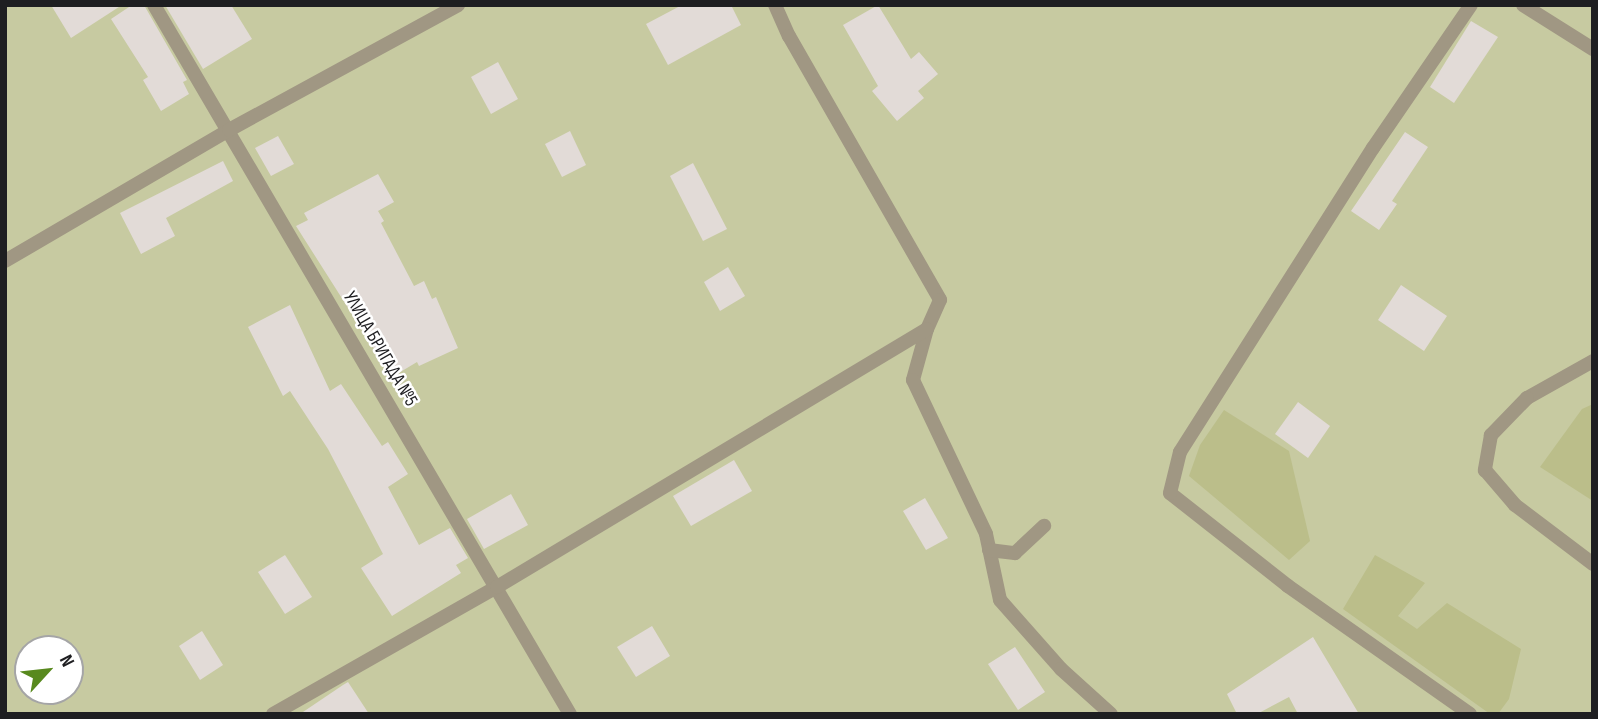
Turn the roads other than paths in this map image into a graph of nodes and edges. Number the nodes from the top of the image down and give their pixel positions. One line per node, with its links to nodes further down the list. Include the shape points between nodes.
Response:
1 (154, 5): 7 (lane, УЛИЦА БРИГАДА №5)
2 (458, 5): 7 (lane)
3 (775, 5): 9 (lane, via 940,300)
4 (1471, 5): 18 (lane, via 1373,148 1180,452 1170,493 1288,586)
5 (1523, 5): 6 (lane)
6 (1593, 49)
7 (229, 130): 8 (lane); 14 (lane, УЛИЦА БРИГАДА №5)
8 (5, 261)
9 (927, 329): 12 (lane, via 913,380 986,534); 14 (lane)
10 (1593, 361): 13 (lane, via 1527,398 1491,435 1485,470 1515,505)
11 (1044, 526): 12 (lane, via 1015,553)
12 (989, 550): 17 (lane, via 1000,600 1061,669)
13 (1593, 564)
14 (497, 587): 15 (lane); 16 (lane, УЛИЦА БРИГАДА №5)
15 (273, 714)
16 (570, 714)
17 (1111, 714)
18 (1470, 714)

